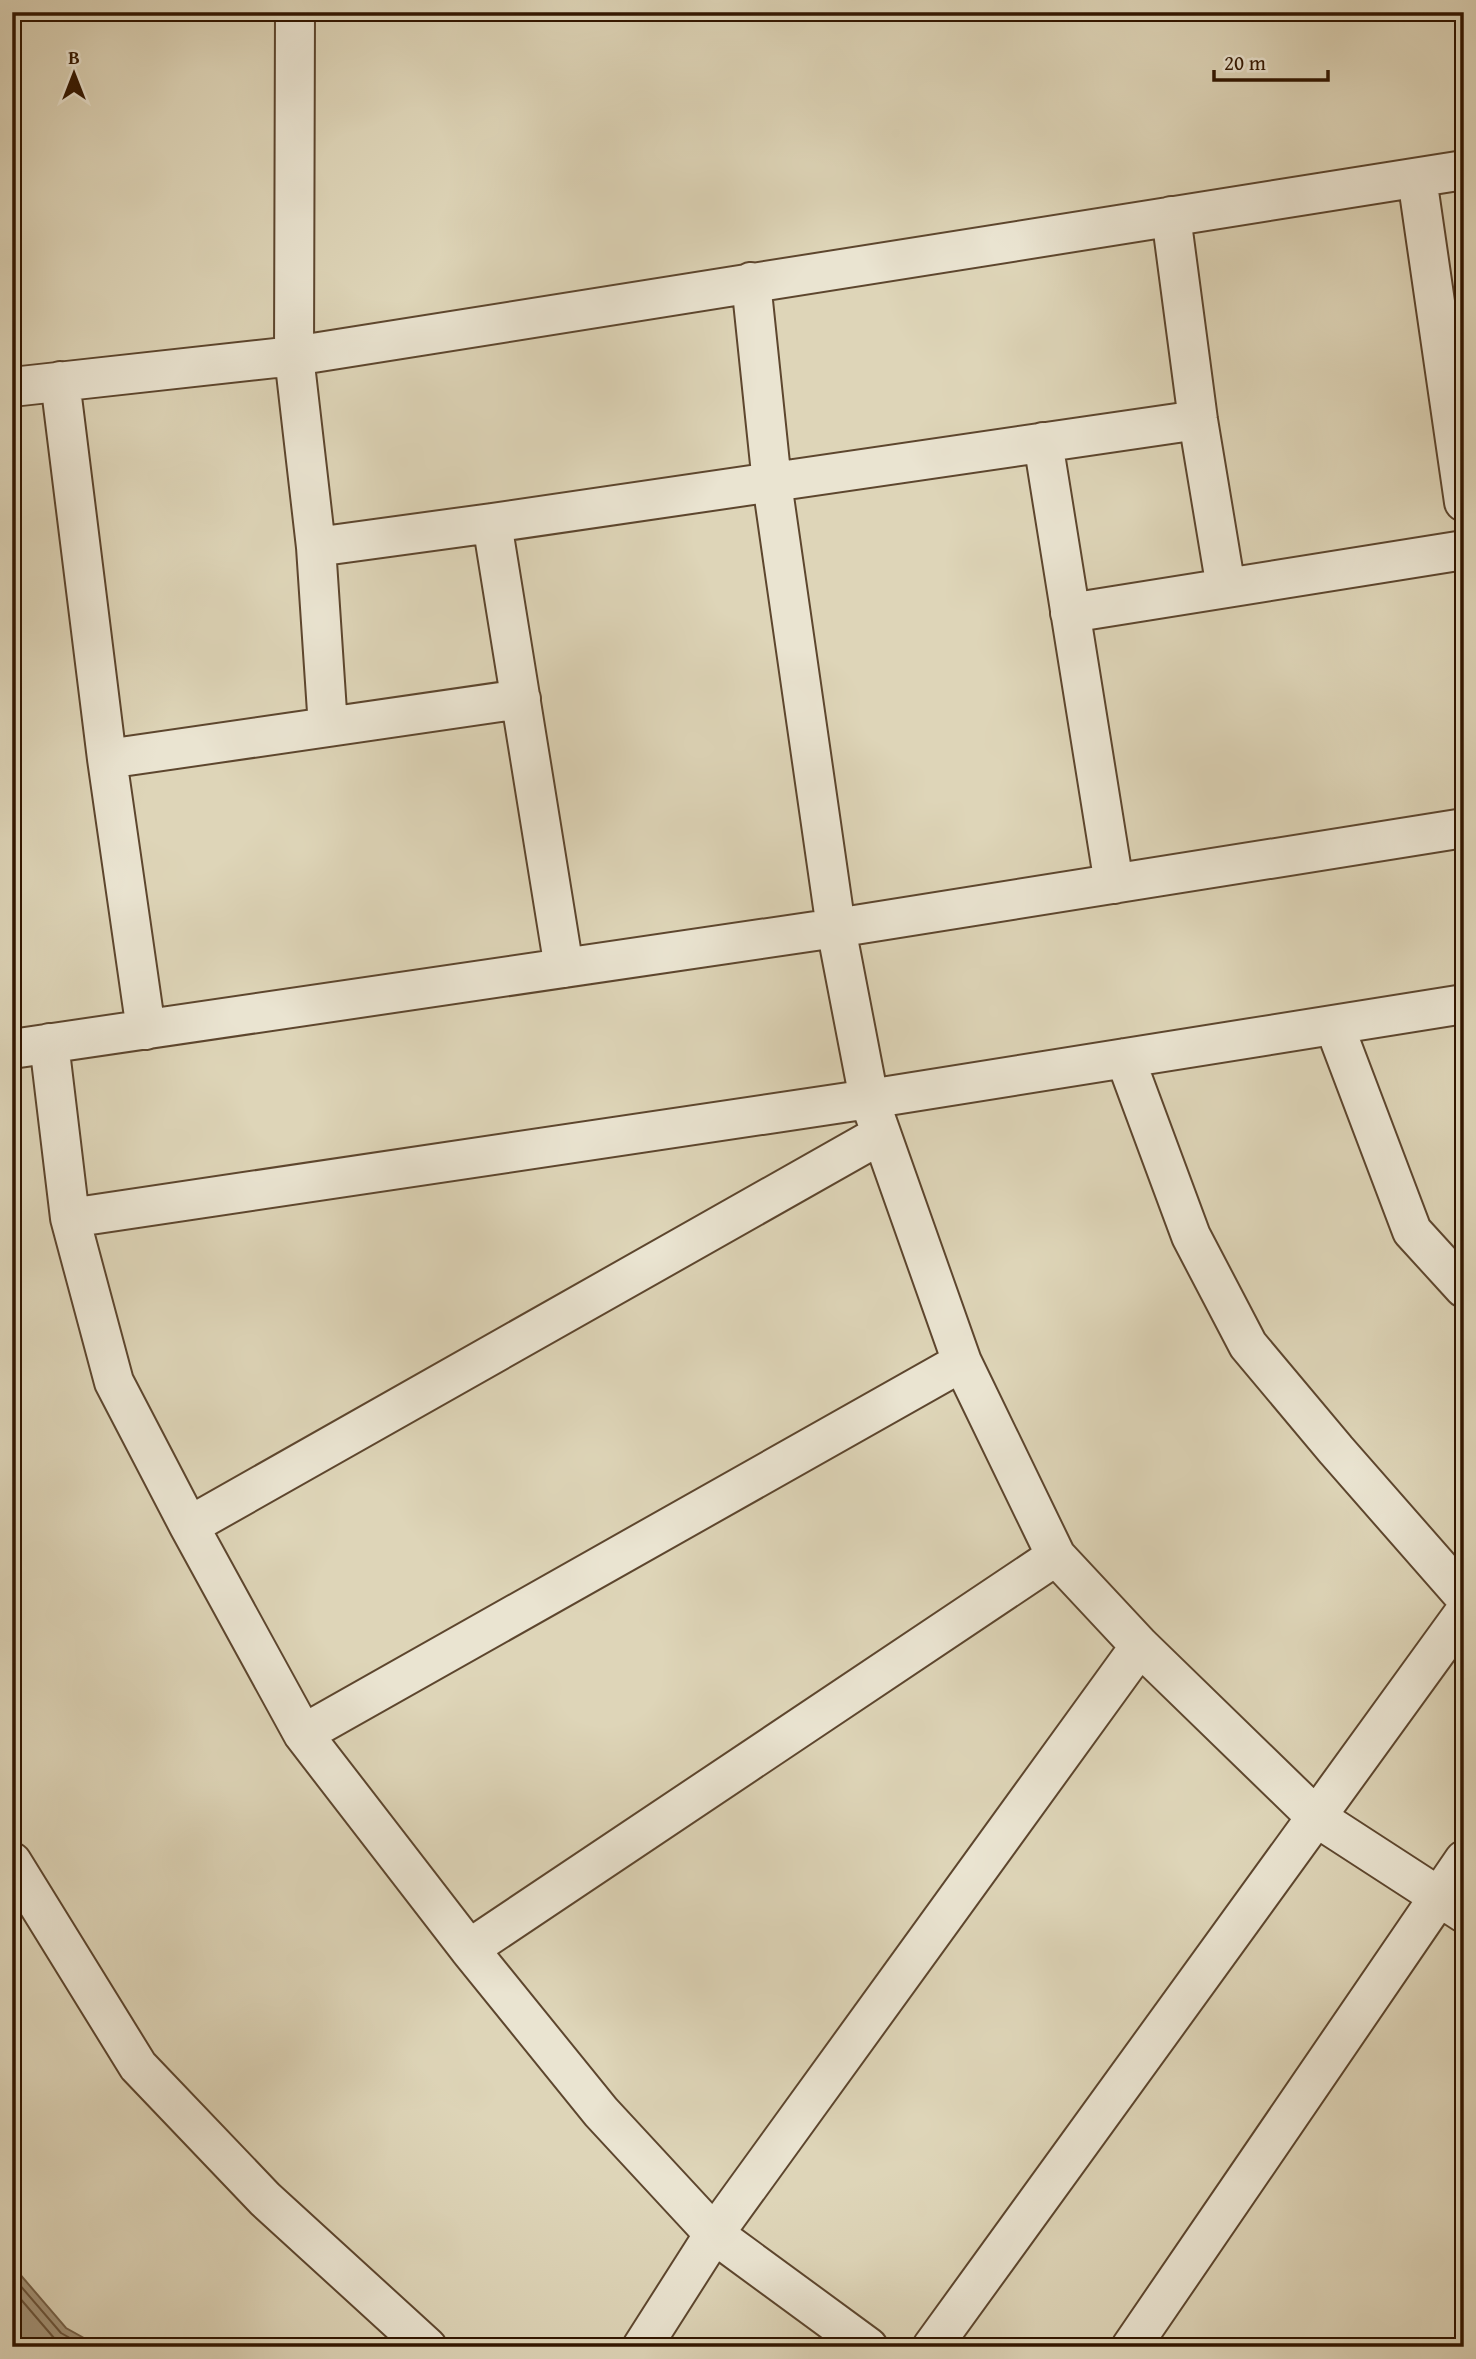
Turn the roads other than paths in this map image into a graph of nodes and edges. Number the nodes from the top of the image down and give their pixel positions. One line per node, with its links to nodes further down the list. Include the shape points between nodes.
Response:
1 (295, 12): 6 (street)
2 (1464, 170): 3 (street)
3 (1417, 178): 4 (street); 12 (street)
4 (1171, 216): 5 (street); 9 (street)
5 (751, 282): 6 (street); 11 (street)
6 (294, 355): 7 (street); 14 (street)
7 (60, 381): 8 (street); 20 (street)
8 (12, 387)
9 (1198, 420): 10 (street); 16 (street)
10 (1044, 442): 11 (street); 17 (street)
11 (772, 482): 13 (street); 23 (street)
12 (1464, 502)
13 (492, 523): 14 (street); 18 (street)
14 (316, 547): 19 (street)
15 (1464, 550): 16 (street)
16 (1226, 588): 17 (street)
17 (1070, 613): 22 (street)
18 (521, 699): 19 (street); 24 (street)
19 (328, 727): 20 (street)
20 (107, 759): 27 (street)
21 (1464, 828): 22 (street)
22 (1114, 884): 23 (street)
23 (835, 928): 24 (street); 31 (street)
24 (564, 968): 27 (street)
25 (1464, 1004): 26 (street)
26 (1334, 1025): 30 (street); 34 (street, via 1412,1231)
27 (145, 1030): 28 (street)
28 (49, 1043): 29 (street); 33 (street)
29 (12, 1049)
30 (1125, 1058): 31 (street); 38 (street, via 1191,1236 1248,1345)
31 (869, 1099): 32 (street); 33 (street)
32 (880, 1135): 35 (street); 36 (street)
33 (70, 1218): 36 (street, via 114,1382)
34 (1464, 1288)
35 (962, 1362): 37 (street); 41 (street)
36 (189, 1526): 41 (street)
37 (1056, 1556): 40 (street); 46 (street)
38 (1464, 1596)
39 (1464, 1613): 42 (street)
40 (1140, 1646): 42 (street); 47 (street)
41 (303, 1734): 46 (street)
42 (1316, 1817): 45 (street); 51 (street)
43 (1464, 1860): 45 (street)
44 (12, 1862): 48 (street, via 138,2066 265,2199)
45 (1451, 1905): 52 (street)
46 (469, 1949): 47 (street, via 601,2112)
47 (714, 2234): 49 (street); 50 (street)
48 (427, 2347)
49 (642, 2347)
50 (868, 2347)
51 (932, 2347)
52 (1131, 2347)

